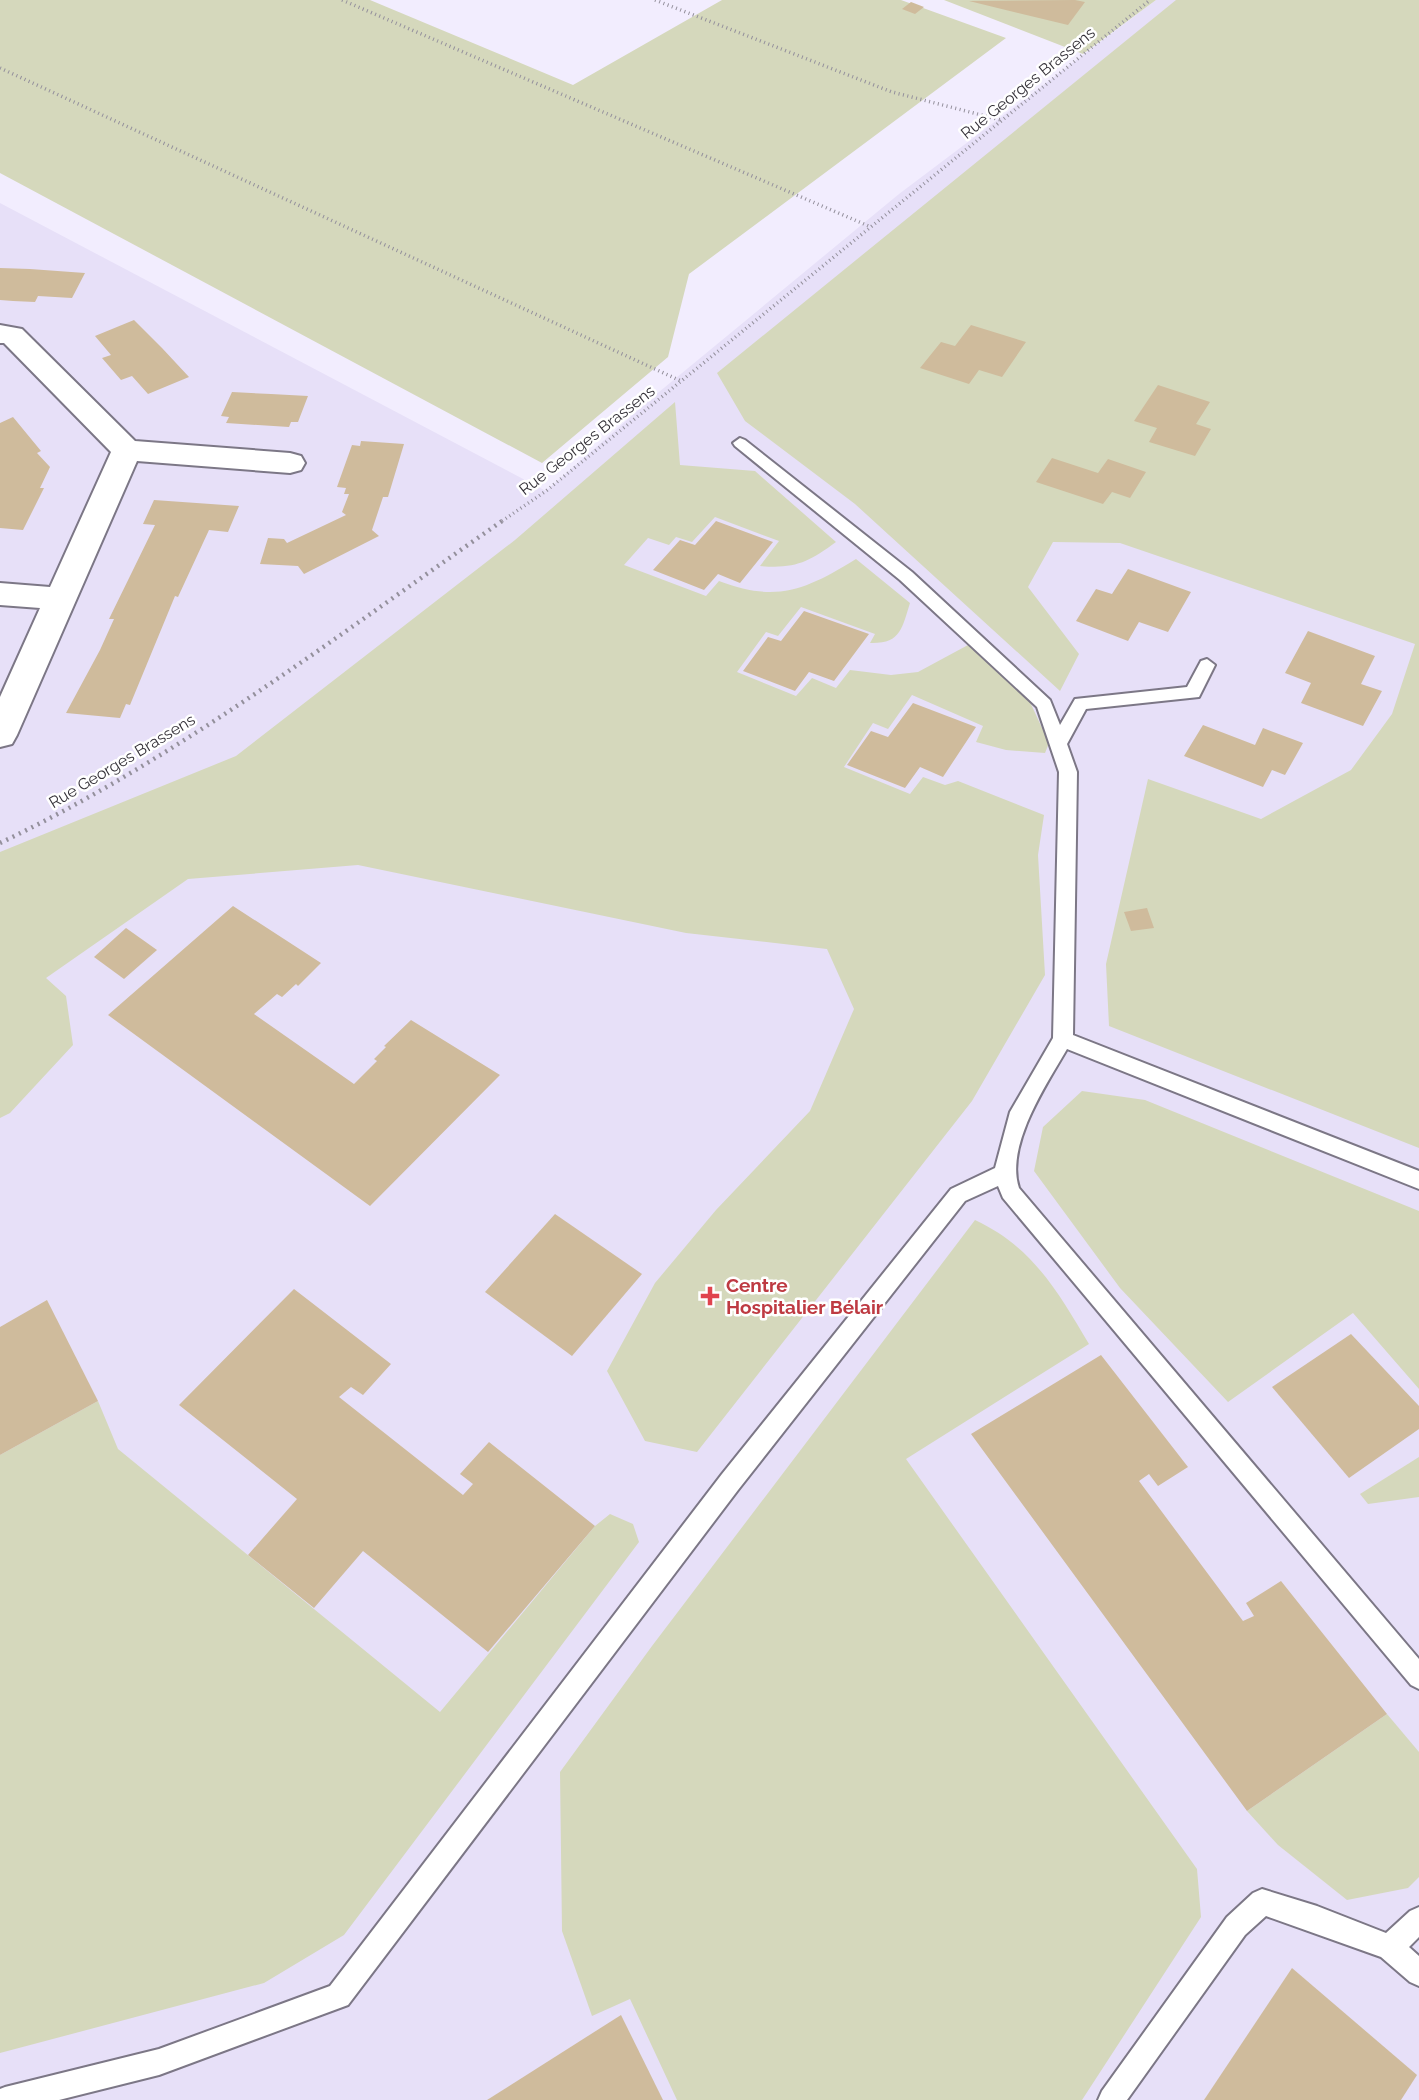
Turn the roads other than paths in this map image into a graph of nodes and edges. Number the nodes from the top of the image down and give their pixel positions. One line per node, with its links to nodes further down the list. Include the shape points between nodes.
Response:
1 (0, 334): 3 (street, via 12,335)
2 (740, 443): 9 (lane, via 906,576 1044,704)
3 (127, 450): 4 (street); 6 (street)
4 (290, 463)
5 (0, 594): 6 (street)
6 (59, 599): 8 (street)
7 (1207, 665): 9 (lane, via 1193,693 1081,703)
8 (0, 735)
9 (1058, 744): 10 (lane, via 1068,772)
10 (1063, 1039): 11 (lane, via 1020,1112); 12 (lane)
11 (1004, 1173): 13 (lane, via 1010,1192); 17 (lane, via 958,1195 730,1482 338,1996 159,2062)
12 (1419, 1180)
13 (1419, 1677)
14 (1419, 1920): 15 (lane)
15 (1390, 1947): 16 (lane); 18 (lane, via 1262,1902 1236,1926)
16 (1419, 1973)
17 (5, 2100)
18 (1111, 2100)

